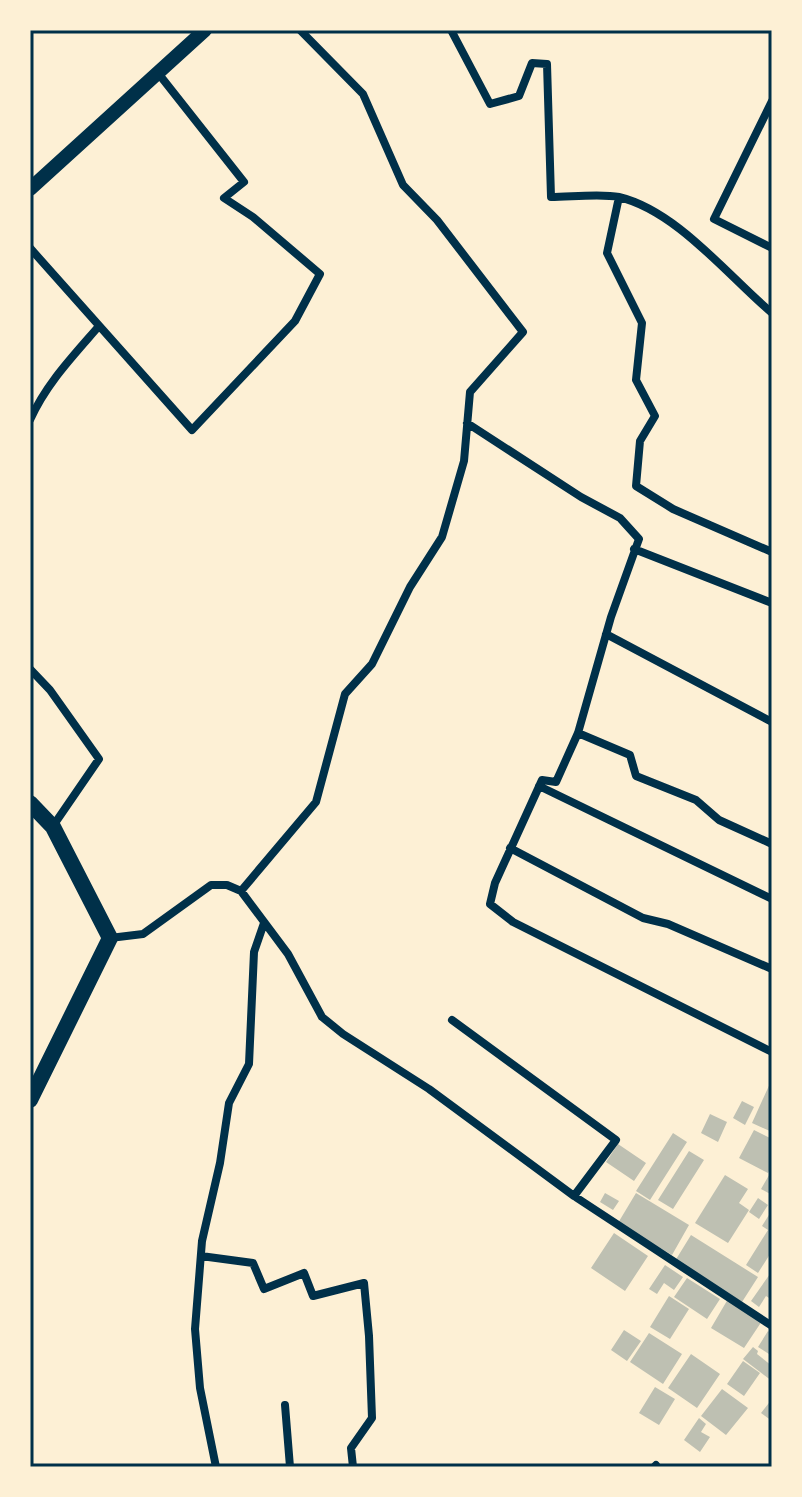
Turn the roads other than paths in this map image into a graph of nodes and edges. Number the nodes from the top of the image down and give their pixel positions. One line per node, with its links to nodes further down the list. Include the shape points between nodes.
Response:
1 (205, 30): 4 (street)
2 (300, 30): 13 (street, via 363,94 403,185 437,220 523,332 470,392)
3 (451, 30): 7 (street, via 490,104 519,96 532,63 547,64 551,197)
4 (158, 73): 6 (street); 11 (street, via 244,182 224,198 320,274 295,321 192,430)
5 (772, 101): 9 (street, via 714,219)
6 (30, 189)
7 (619, 197): 10 (street, via 657,214 700,245); 15 (street, via 607,253 642,323 636,380 655,416 640,441 636,486 686,515)
8 (30, 248): 11 (street)
9 (772, 248)
10 (772, 313)
11 (99, 326): 12 (street, via 38,401)
12 (30, 420)
13 (467, 423): 14 (street, via 620,518 639,539); 26 (street, via 464,461 442,537 372,664 345,694 316,802)
14 (634, 549): 16 (street); 17 (street)
15 (772, 552)
16 (772, 603)
17 (606, 634): 19 (street); 20 (street)
18 (30, 669): 23 (street, via 99,759)
19 (772, 722)
20 (578, 733): 21 (street, via 556,782 542,780); 24 (street, via 630,755 636,776 696,800 719,820)
21 (539, 786): 25 (street); 27 (street)
22 (30, 803): 23 (main road)
23 (53, 827): 29 (main road)
24 (772, 844)
25 (510, 848): 30 (street, via 643,918); 32 (street, via 490,904 513,922)
26 (241, 891): 28 (street); 29 (street, via 211,885 143,934)
27 (772, 899)
28 (264, 923): 34 (street, via 288,954 322,1017); 35 (street, via 254,952 249,1064 229,1103)
29 (110, 938): 33 (main road)
30 (772, 969)
31 (452, 1020): 34 (street, via 616,1140)
32 (772, 1052)
33 (33, 1089)
34 (574, 1196): 36 (street)
35 (201, 1256): 38 (street, via 195,1329); 40 (street, via 253,1263 264,1289 304,1273 313,1296 364,1283 372,1418 351,1448)
36 (772, 1326)
37 (285, 1405): 39 (street)
38 (216, 1467)
39 (290, 1467)
40 (353, 1467)

